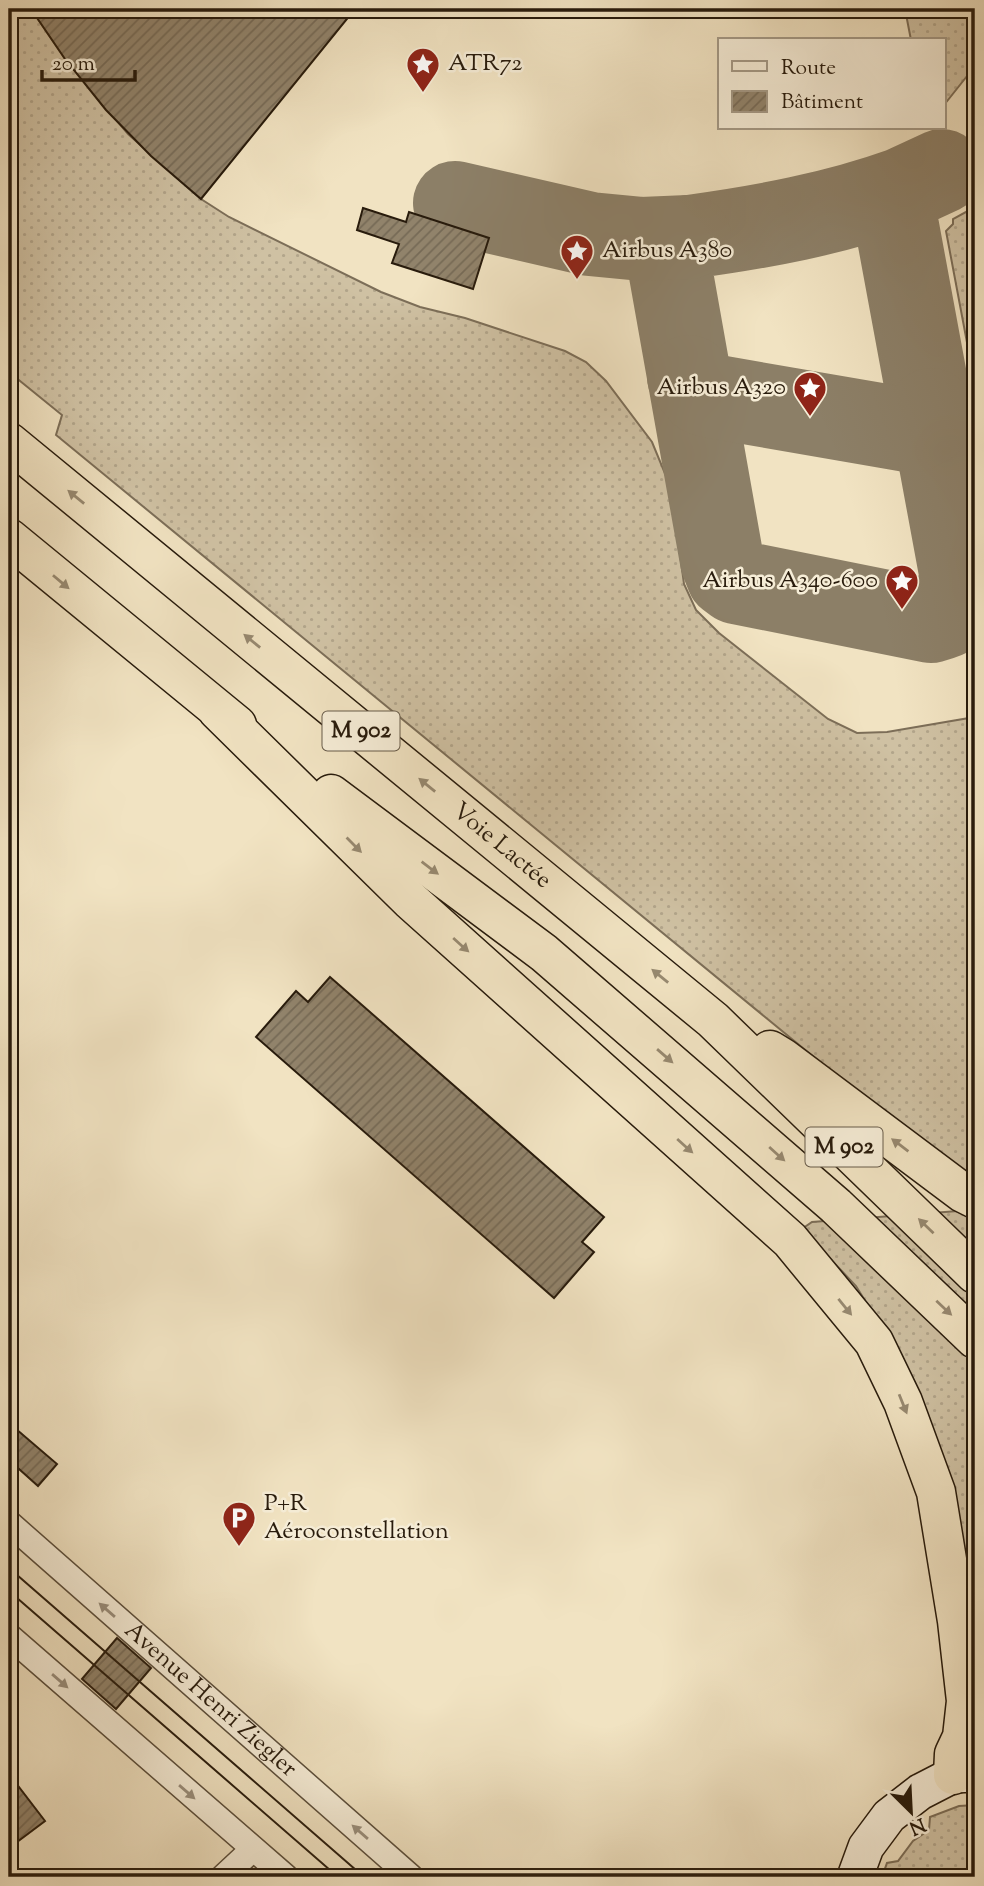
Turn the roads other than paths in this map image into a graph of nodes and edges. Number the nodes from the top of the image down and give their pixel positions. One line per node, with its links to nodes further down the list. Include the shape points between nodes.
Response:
1 (9, 442): 4 (highway, Voie Lactée / M 902, one-way to 1)
2 (9, 538): 3 (highway, M 902, one-way to 3)
3 (218, 711): 7 (highway, M 902, one-way to 7, via 544,953 836,1206); 10 (highway, one-way to 10, via 410,900 790,1240 874,1342 936,1492 966,1701 962,1737 954,1755)
4 (713, 1020): 5 (highway, one-way to 4, via 783,1058); 6 (highway, Voie Lactée / M 902, one-way to 4)
5 (975, 1199)
6 (975, 1273)
7 (975, 1339)
8 (9, 1524): 14 (street, Avenue Henri Ziegler, one-way to 8)
9 (9, 1636): 11 (street, one-way to 11)
10 (964, 1774): 15 (main road, via 920,1792 889,1816 866,1847)
11 (253, 1849): 12 (street); 13 (street)
12 (223, 1877)
13 (286, 1877)
14 (411, 1877)
15 (855, 1877)

